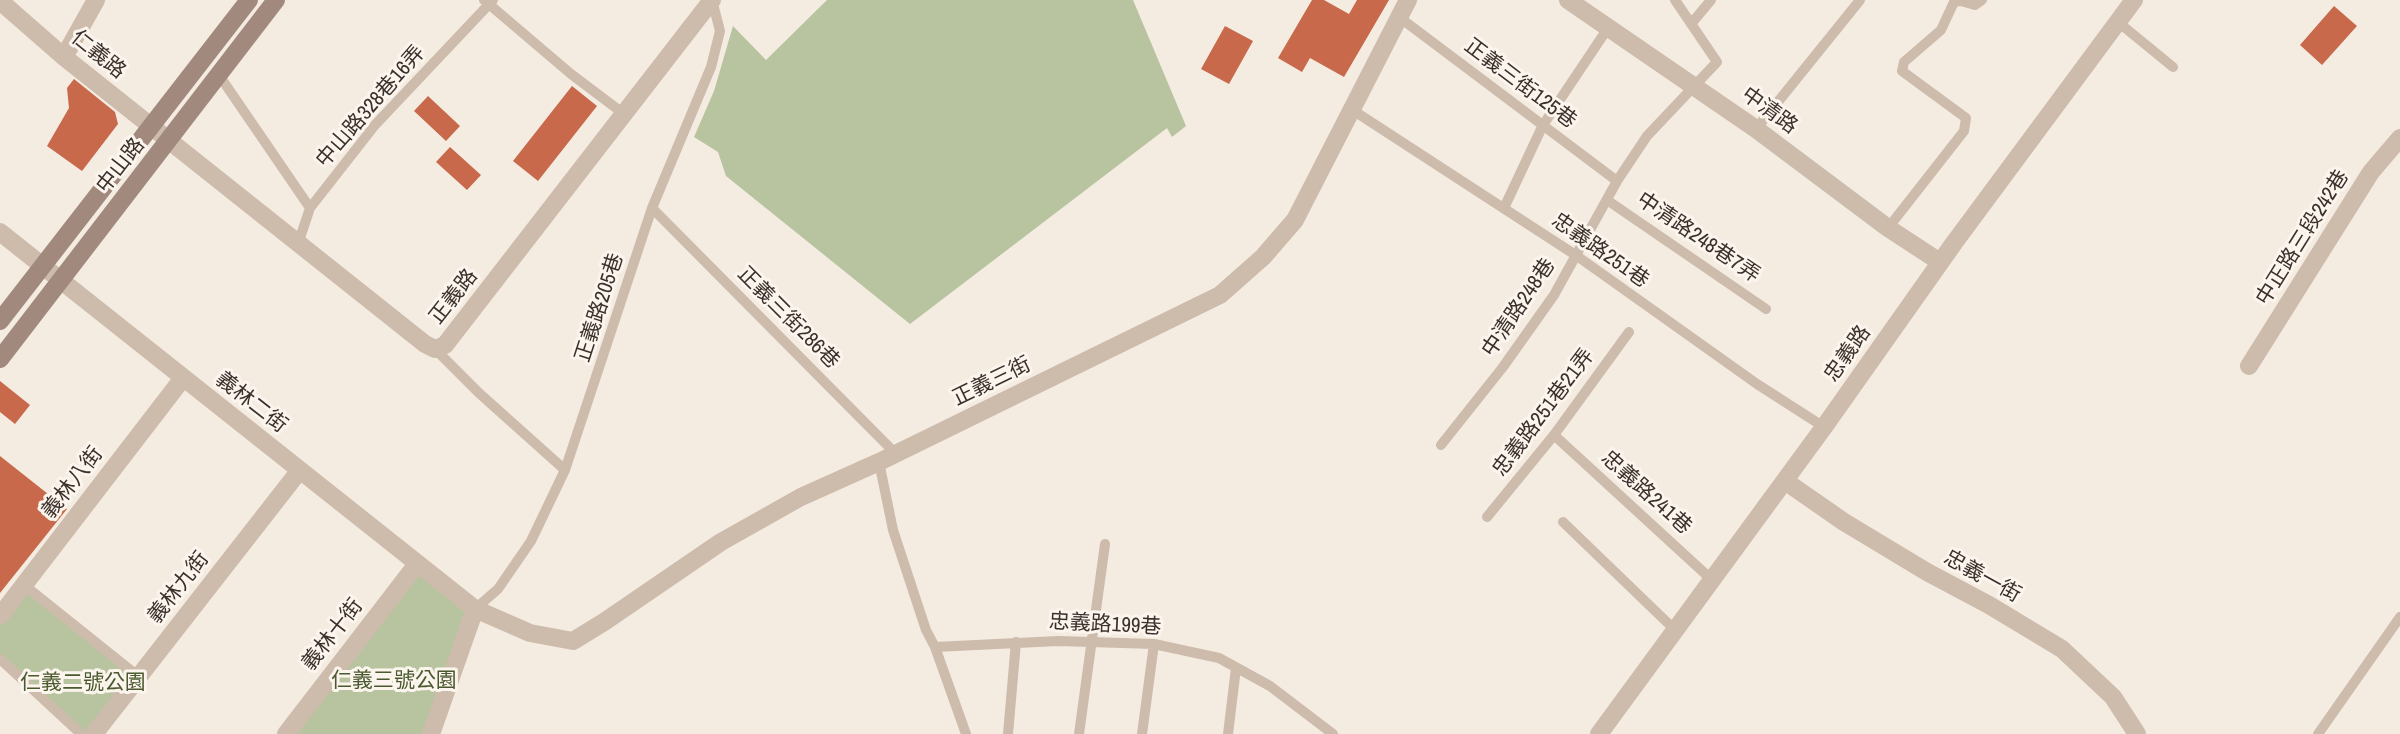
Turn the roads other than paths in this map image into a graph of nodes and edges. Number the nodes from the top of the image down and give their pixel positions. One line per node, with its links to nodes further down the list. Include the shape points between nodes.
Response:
1 (96, 0): 17 (street)
2 (249, 0): 24 (main road, 中山路)
3 (275, 0): 19 (main road, 中山路)
4 (712, 0): 22 (street, 正義路); 31 (lane, 正義路205巷, via 720,31 711,67)
5 (1408, 0): 14 (street, 正義三街)
6 (1568, 0): 16 (street, 中清路)
7 (1675, 0): 15 (lane)
8 (1711, 0): 15 (lane)
9 (1860, 0): 25 (lane)
10 (1982, 0): 33 (lane, via 1975,5 1954,2 1941,30 1904,62 1902,71 1966,118 1964,131)
11 (0, 1): 17 (street, 仁義路)
12 (488, 2): 22 (lane); 30 (lane, 中山路328巷16弄, via 376,125)
13 (2123, 8): 18 (lane); 37 (street, 忠義路)
14 (1399, 17): 21 (street, 正義三街); 23 (lane, 正義三街125巷)
15 (1691, 23): 20 (lane, 中清路248巷, via 1717,62)
16 (1608, 27): 20 (street, 中清路); 23 (lane)
17 (64, 57): 24 (street, 仁義路)
18 (2173, 67)
19 (219, 75): 27 (main road, 中山路); 30 (lane)
20 (1693, 85): 25 (street, 中清路); 28 (lane, 中清路248巷, via 1647,136)
21 (1352, 109): 32 (lane, 忠義路251巷); 50 (street, 正義三街, via 1295,220 1263,257 1220,295)
22 (624, 114): 43 (street, 正義路, via 445,345)
23 (1543, 125): 28 (lane, 正義三街125巷); 32 (lane)
24 (151, 127): 27 (street, 仁義路); 38 (main road, 中山路)
25 (1756, 129): 33 (street, 中清路)
26 (2400, 138): 45 (street, 中正路三段242巷, via 2371,172)
27 (169, 141): 35 (street, 正義路); 39 (main road, 中山路)
28 (1617, 181): 29 (lane, 中清路248巷)
29 (1607, 200): 36 (lane, 中清路248巷); 40 (lane, 中清路248巷7弄)
30 (310, 208): 35 (lane, 中山路328巷16弄)
31 (652, 208): 50 (lane, 正義三街286巷); 53 (lane, 正義路205巷)
32 (1504, 208): 36 (lane, 忠義路251巷)
33 (1888, 228): 37 (street, 中清路)
34 (0, 232): 38 (street, 義林二街)
35 (298, 244): 43 (street, 正義路)
36 (1577, 256): 47 (lane, 忠義路251巷); 49 (lane, 中清路248巷, via 1503,367)
37 (1940, 262): 47 (street, 忠義路)
38 (43, 266): 39 (street, 義林二街); 41 (main road, 中山路)
39 (61, 281): 44 (main road, 中山路); 46 (street, 義林二街)
40 (1766, 309)
41 (0, 321)
42 (1629, 332): 48 (lane, 忠義路251巷21弄)
43 (435, 349): 53 (lane)
44 (0, 359)
45 (2249, 366)
46 (183, 378): 52 (street, 義林二街); 60 (street, 義林八街)
47 (1824, 427): 54 (street, 忠義路)
48 (1554, 435): 55 (lane, 忠義路251巷21弄); 59 (lane, 忠義路241巷)
49 (1441, 445)
50 (896, 454): 51 (street, 正義三街)
51 (879, 462): 61 (street, 正義三街, via 801,497 721,542 573,641 530,633); 68 (lane, via 893,530)
52 (300, 470): 58 (street, 義林二街); 71 (street, 義林九街)
53 (565, 470): 61 (lane, 正義路205巷, via 531,541 498,589)
54 (1785, 481): 59 (street, 忠義路); 83 (street, 忠義一街, via 1844,522 2062,649 2113,697)
55 (1487, 517)
56 (1563, 522): 64 (lane)
57 (1105, 544): 66 (lane)
58 (417, 564): 61 (street, 義林二街); 74 (street, 義林十街)
59 (1712, 580): 64 (street, 忠義路)
60 (24, 585): 62 (street, 義林八街); 71 (lane)
61 (475, 609): 75 (street)
62 (0, 616)
63 (2400, 617): 84 (lane)
64 (1675, 630): 82 (street, 忠義路)
65 (1016, 642): 66 (lane, 忠義路199巷); 68 (lane, 忠義路199巷); 77 (lane)
66 (1092, 643): 67 (lane, 忠義路199巷); 78 (lane)
67 (1154, 644): 70 (lane, 忠義路199巷, via 1219,658); 79 (lane)
68 (934, 647): 76 (lane)
69 (0, 659): 72 (lane)
70 (1236, 668): 80 (lane); 81 (lane, 忠義路199巷, via 1270,686)
71 (139, 677): 73 (street, 義林九街)
72 (81, 734)
73 (94, 734)
74 (286, 734)
75 (432, 734)
76 (966, 734)
77 (1008, 734)
78 (1079, 734)
79 (1142, 734)
80 (1228, 734)
81 (1333, 734)
82 (1599, 734)
83 (2137, 734)
84 (2318, 734)

